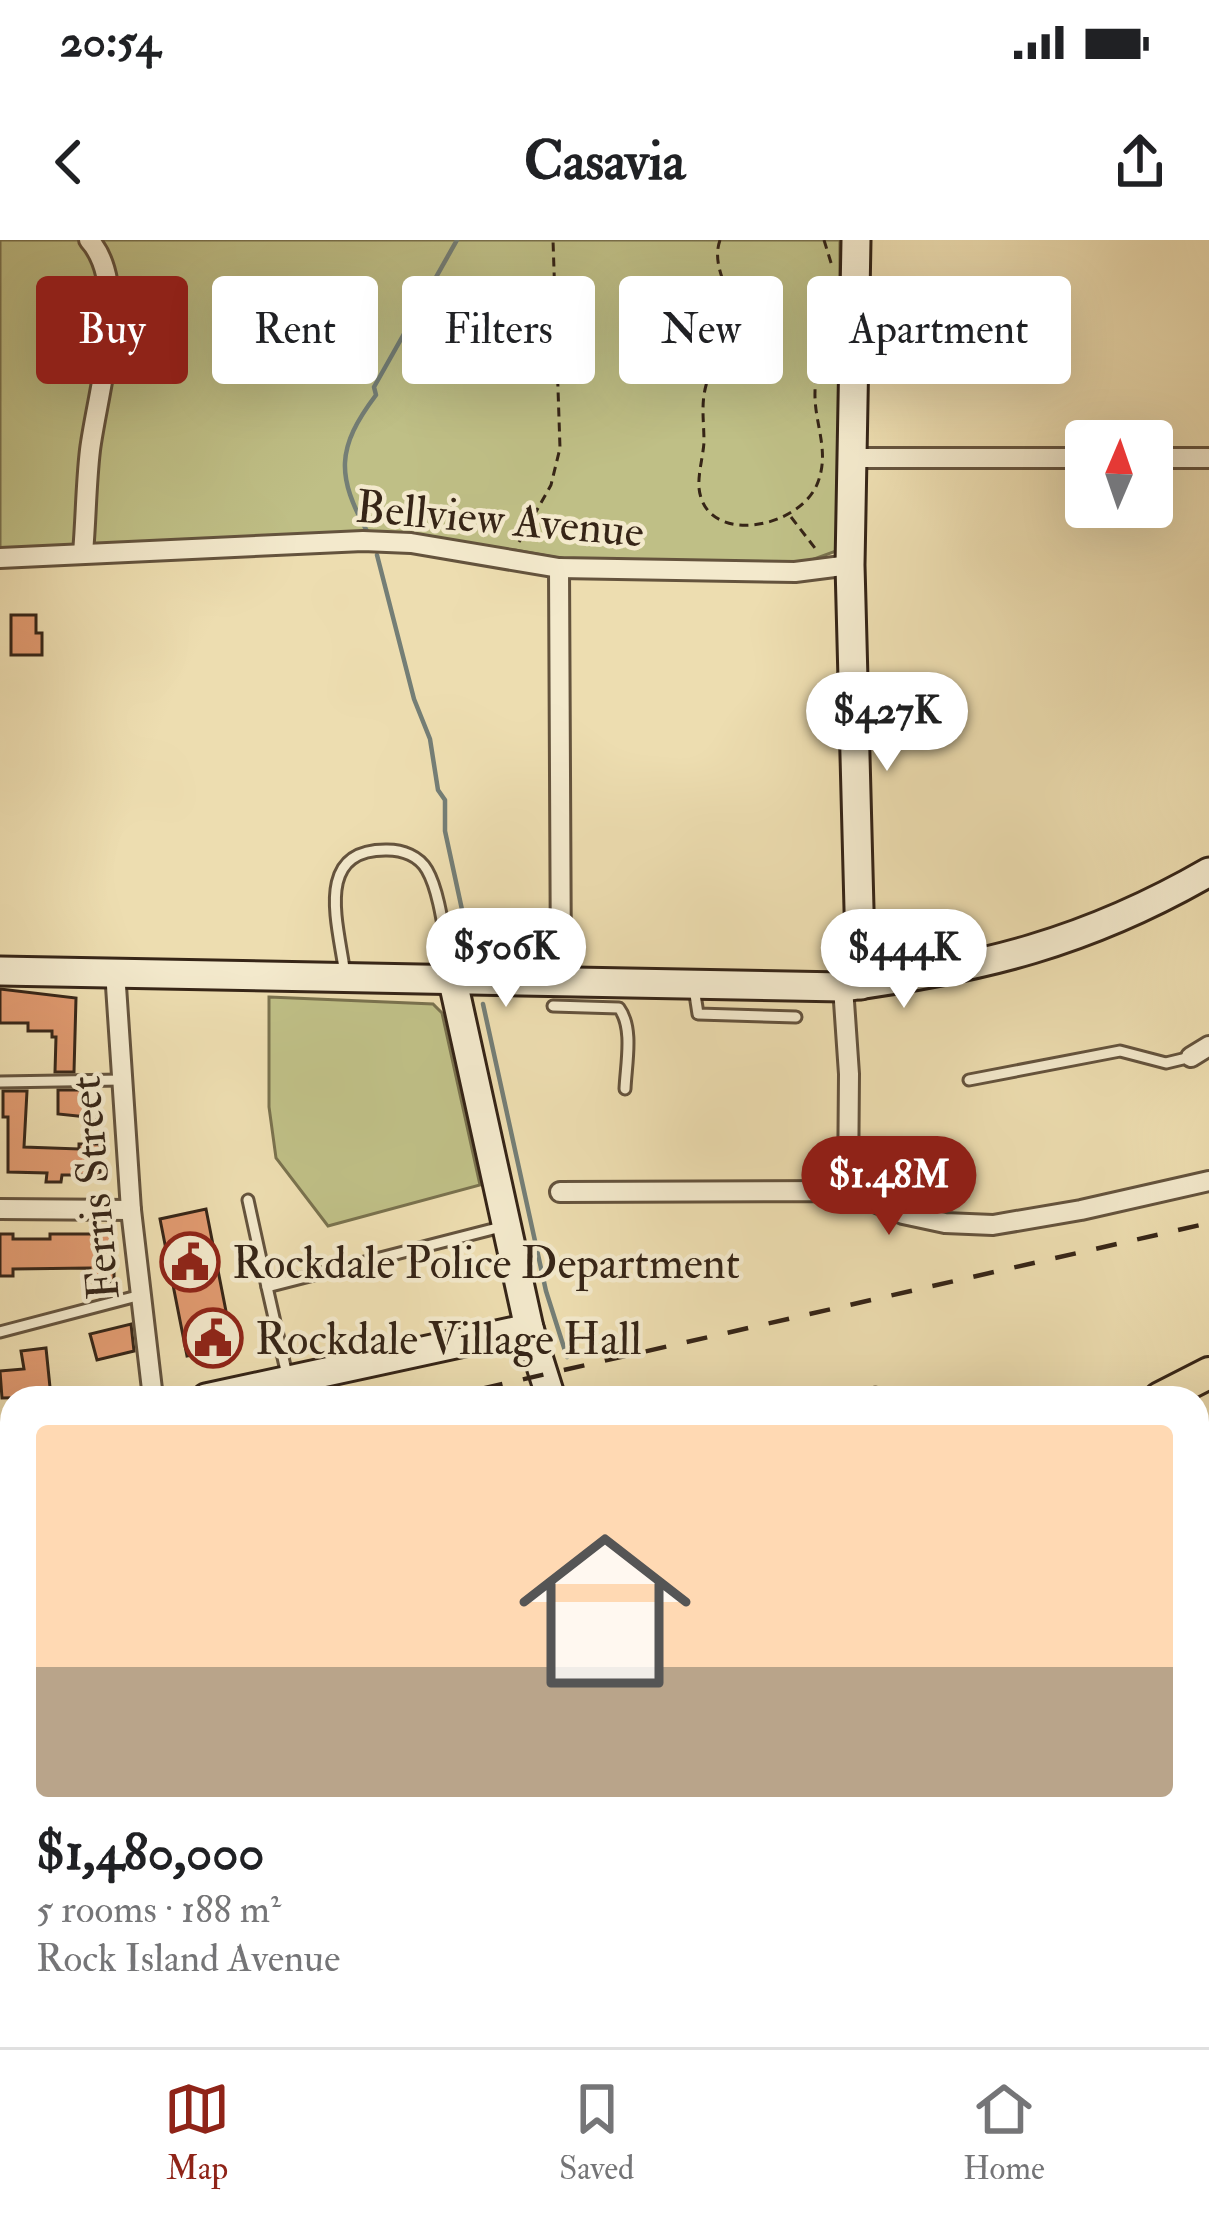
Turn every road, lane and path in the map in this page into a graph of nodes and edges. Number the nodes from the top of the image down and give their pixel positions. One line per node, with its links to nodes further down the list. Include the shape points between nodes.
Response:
1 (89, 240): 13 (street, via 108,278 108,331)
2 (553, 240): 15 (path, via 560,448 551,485)
3 (719, 240): 12 (path, via 716,264 731,314 703,399 698,486 711,512 730,522 762,525)
4 (824, 240): 6 (path)
5 (856, 240): 8 (street)
6 (833, 274)
7 (815, 384): 12 (path, via 822,469)
8 (853, 458): 9 (street); 16 (street)
9 (1065, 458)
10 (1173, 458): 11 (street)
11 (1209, 458)
12 (790, 516): 16 (path)
13 (83, 553): 14 (street, Bellview Avenue); 15 (street, Bellview Avenue, via 363,542)
14 (0, 558)
15 (512, 560): 17 (street, Bellview Avenue)
16 (837, 566): 17 (street, Bellview Avenue); 24 (street)
17 (559, 568): 25 (street)
18 (1208, 876): 24 (street, via 1029,953)
19 (0, 970): 20 (street)
20 (115, 971): 21 (street); 30 (street, Ferris Street)
21 (345, 975): 22 (street); 22 (lane, via 339,868 382,850 416,858 428,871)
22 (452, 977): 25 (street); 40 (street)
23 (694, 983): 24 (street); 26 (street); 27 (lane, via 698,1014)
24 (852, 986): 35 (street)
25 (557, 993): 26 (street)
26 (605, 994): 33 (lane, via 627,1024)
27 (796, 1017)
28 (1209, 1046): 29 (street)
29 (1191, 1057): 31 (lane, via 1166,1063 1120,1051)
30 (122, 1079): 32 (lane); 39 (street, Ferris Street)
31 (969, 1080)
32 (0, 1082)
33 (625, 1089)
34 (1209, 1181): 35 (street, via 993,1225 903,1214)
35 (848, 1191): 36 (street)
36 (560, 1192)
37 (248, 1201): 41 (lane)
38 (0, 1209): 39 (street)
39 (131, 1210): 42 (street, Ferris Street)
40 (506, 1225): 41 (lane); 43 (street)
41 (266, 1287): 45 (lane)
42 (141, 1295): 44 (lane); 46 (street, Ferris Street)
43 (529, 1328): 45 (street); 48 (street)
44 (0, 1332)
45 (289, 1380): 47 (street)
46 (152, 1386)
47 (261, 1386)
48 (547, 1386)

